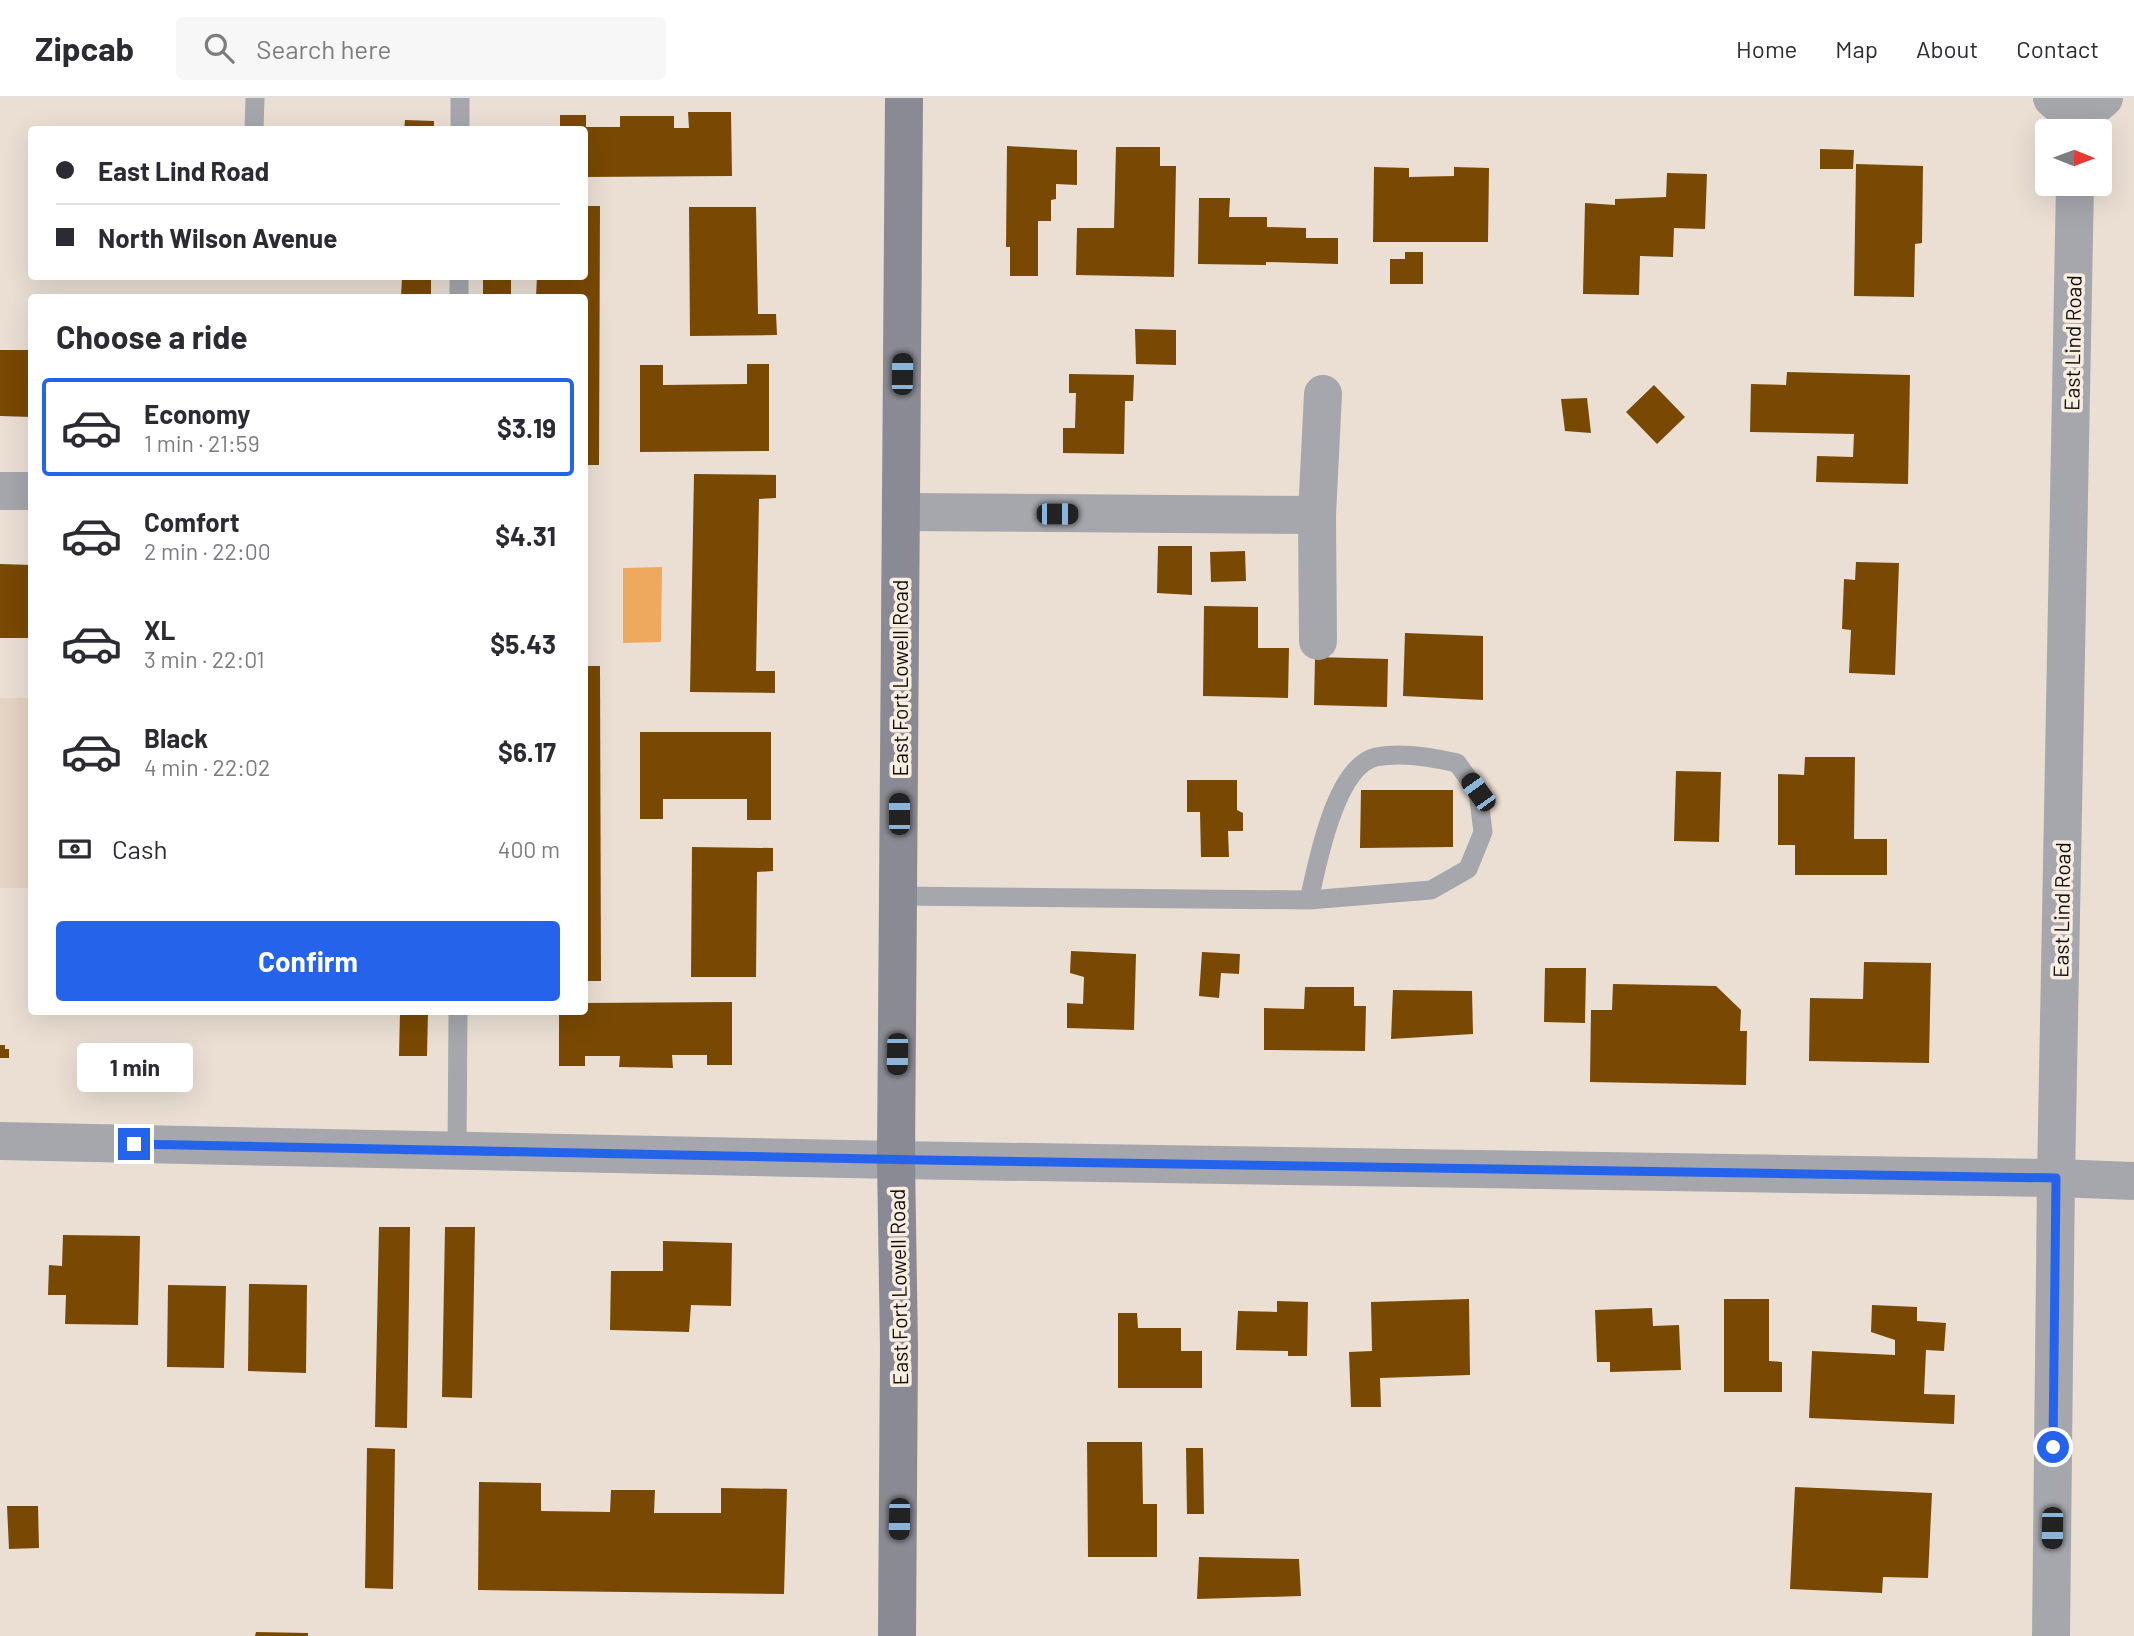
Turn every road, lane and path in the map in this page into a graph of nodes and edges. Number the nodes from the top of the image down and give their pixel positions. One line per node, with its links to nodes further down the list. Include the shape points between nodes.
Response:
1 (255, 98): 3 (lane)
2 (904, 98): 8 (main road, East Fort Lowell Road)
3 (254, 126)
4 (2075, 196): 17 (street, East Lind Road)
5 (1323, 394): 9 (street)
6 (0, 491): 7 (street)
7 (28, 491)
8 (901, 512): 9 (street); 11 (main road, East Fort Lowell Road)
9 (1317, 514): 10 (street)
10 (1318, 641)
11 (898, 896): 12 (lane); 16 (main road, East Fort Lowell Road)
12 (1308, 900): 12 (lane, via 1431,890 1468,869 1483,832 1478,792 1457,763 1426,756 1374,757 1356,770 1336,799)
13 (458, 1015): 15 (lane)
14 (0, 1141): 15 (street)
15 (457, 1151): 16 (street)
16 (896, 1160): 17 (street); 19 (main road, East Fort Lowell Road)
17 (2056, 1178): 18 (street); 20 (street, East Lind Road)
18 (2134, 1181)
19 (897, 1636)
20 (2051, 1636)

